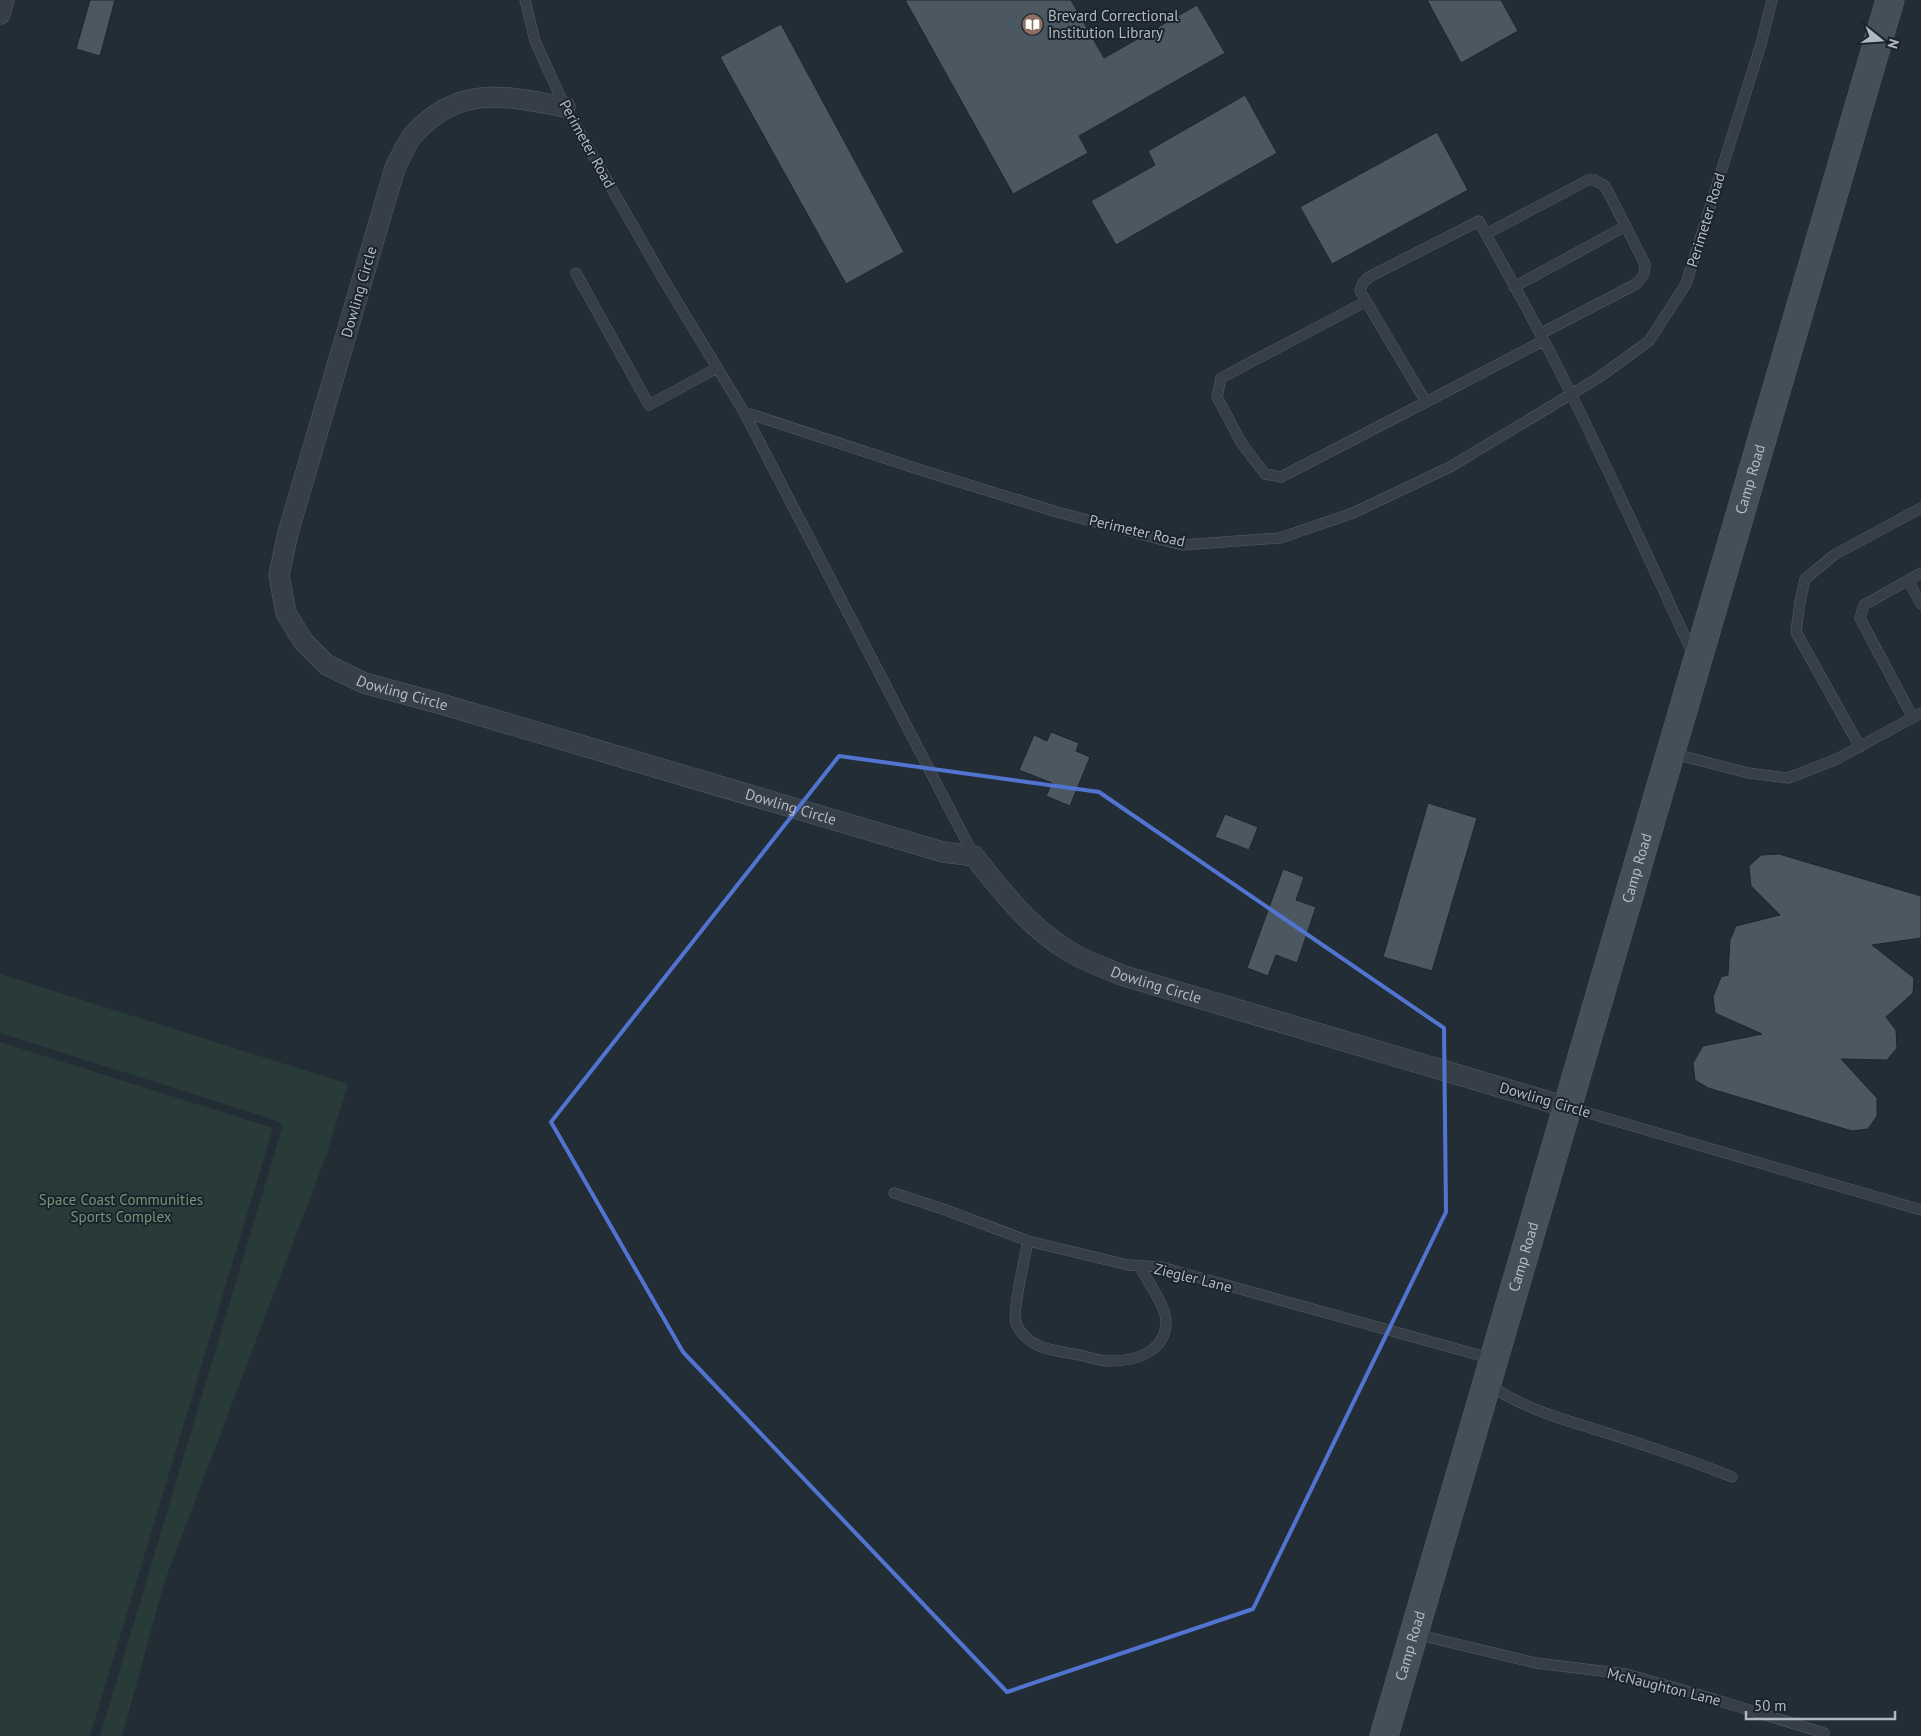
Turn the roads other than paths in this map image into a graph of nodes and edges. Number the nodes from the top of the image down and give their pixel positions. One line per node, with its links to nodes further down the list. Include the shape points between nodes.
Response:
1 (4, 0): 5 (street)
2 (525, 0): 6 (lane, Perimeter Road, via 535,41)
3 (1772, 0): 14 (lane, Perimeter Road, via 1686,284 1648,341)
4 (1890, 0): 21 (street, Camp Road)
5 (0, 14)
6 (565, 107): 13 (lane, Perimeter Road); 25 (street, Dowling Circle, via 491,96 459,101 433,116 413,136 395,168 288,532 279,575 286,613 302,641 327,665 364,683 943,852)
7 (1626, 226): 8 (lane, via 1605,186 1588,180); 10 (lane); 12 (lane, via 1645,264 1642,278)
8 (1486, 234): 10 (lane); 11 (lane, via 1479,221 1370,277 1360,291)
9 (576, 273): 13 (lane, via 649,405)
10 (1514, 287): 12 (lane)
11 (1365, 302): 15 (lane); 15 (lane, via 1221,378 1218,397 1242,444 1265,474 1281,478)
12 (1541, 337): 14 (lane); 15 (lane)
13 (717, 368): 16 (lane, Perimeter Road)
14 (1571, 394): 16 (lane, Perimeter Road, via 1450,467 1353,513 1280,538 1182,545 1058,512); 21 (lane)
15 (1426, 402)
16 (744, 412): 25 (lane, Perimeter Road)
17 (1921, 508): 23 (lane, via 1834,555 1806,579 1796,632)
18 (1921, 573): 19 (lane)
19 (1908, 580): 20 (lane); 22 (lane, via 1864,605 1860,618)
20 (1921, 604)
21 (1697, 662): 24 (street, Camp Road)
22 (1917, 716): 23 (lane)
23 (1860, 747): 24 (lane, via 1788,778 1748,773)
24 (1670, 753): 26 (street, Camp Road)
25 (974, 856): 26 (street, Dowling Circle, via 1001,891 1036,927 1072,953 1121,975)
26 (1567, 1107): 28 (lane, Dowling Circle); 31 (street, Camp Road)
27 (894, 1194): 29 (lane, Ziegler Lane)
28 (1921, 1210)
29 (1028, 1241): 30 (lane, Ziegler Lane); 30 (lane, via 1014,1321 1021,1335 1054,1351 1105,1361 1128,1360 1152,1352 1163,1337 1166,1319)
30 (1139, 1266): 31 (lane, Ziegler Lane, via 1161,1267)
31 (1490, 1372): 32 (lane, Ziegler Lane, via 1504,1396); 33 (street, Camp Road)
32 (1732, 1477)
33 (1414, 1634): 34 (lane, McNaughton Lane, via 1536,1663 1626,1674); 35 (street, Camp Road)
34 (1824, 1733)
35 (1384, 1736)

